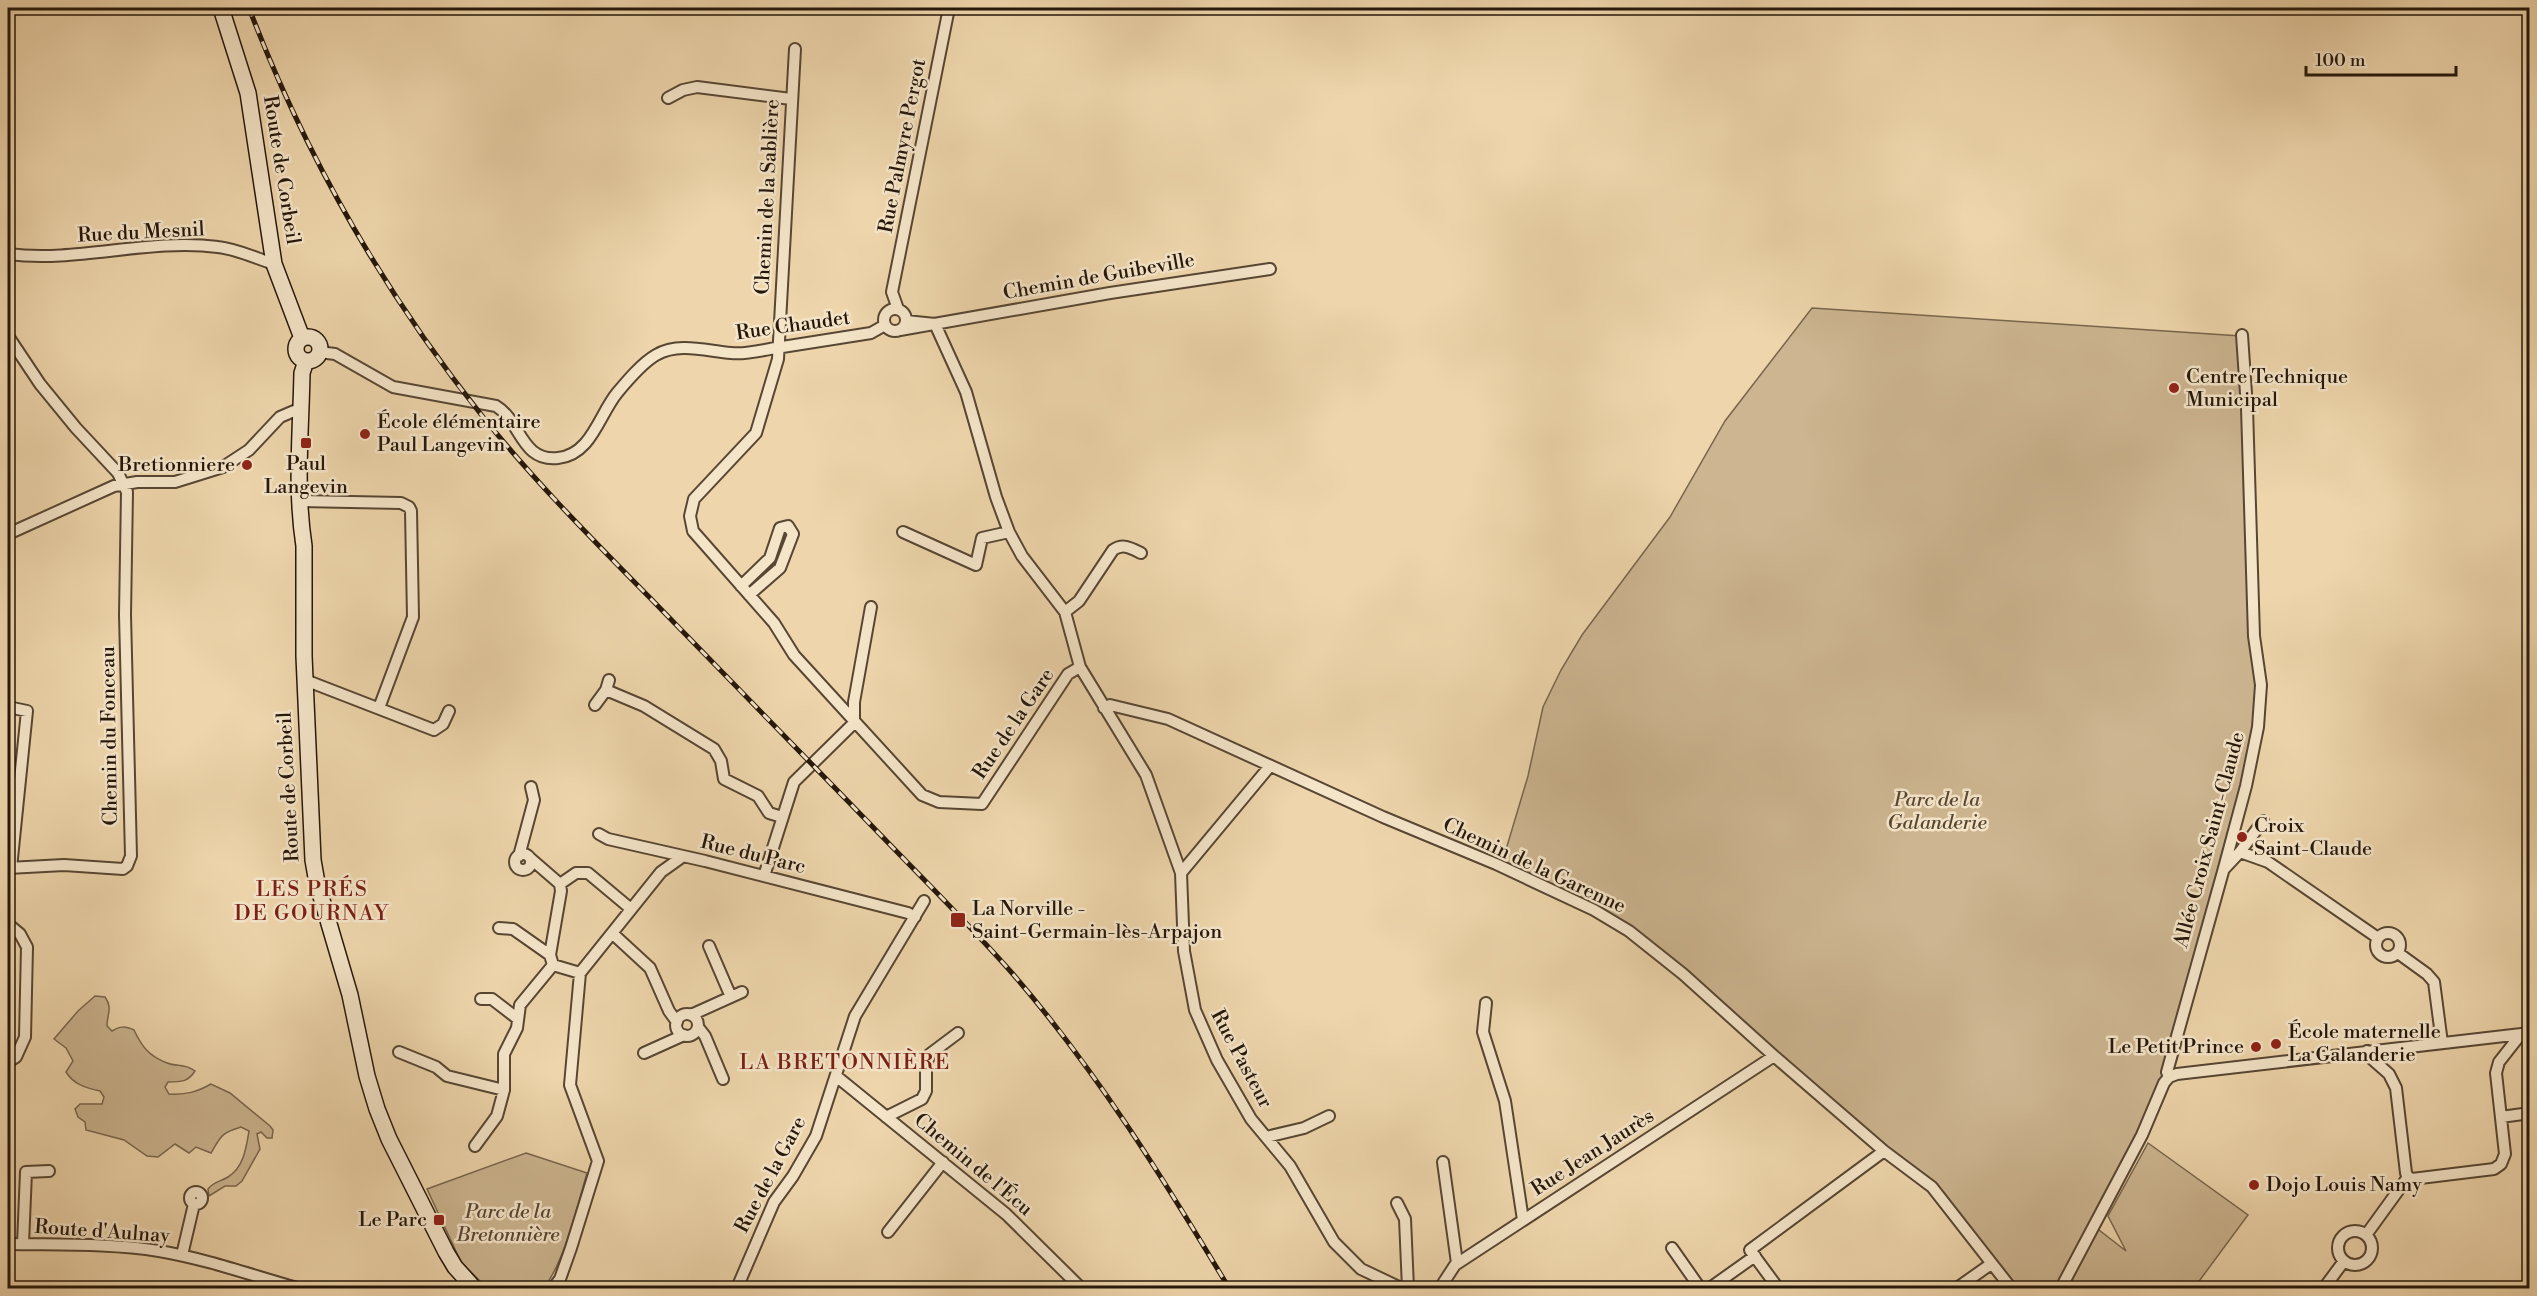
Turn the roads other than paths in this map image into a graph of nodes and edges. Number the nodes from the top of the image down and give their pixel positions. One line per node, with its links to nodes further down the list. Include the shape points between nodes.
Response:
1 (221, 8): 7 (main road, Route de Corbeil, via 248,93)
2 (950, 8): 9 (street, Rue Palmyre Pergot, via 892,292)
3 (795, 49): 5 (street, Chemin de la Sablière)
4 (668, 98): 5 (street, via 697,87)
5 (791, 99): 16 (street, Chemin de la Sablière)
6 (8, 254): 7 (street, Rue du Mesnil, via 45,257 202,246 234,250)
7 (274, 264): 15 (main road, Route de Corbeil)
8 (1270, 269): 11 (street, Chemin de Guibeville)
9 (893, 311): 10 (street, via 885,318); 12 (street, via 905,315)
10 (885, 324): 12 (street, via 890,330); 16 (street, Rue Chaudet, via 871,333)
11 (935, 324): 12 (street); 23 (street, via 966,392)
12 (903, 325)
13 (2242, 335): 47 (street, Allée Croix Saint-Claude, via 2254,636 2261,685 2253,753)
14 (8, 336): 20 (street, via 40,384)
15 (302, 338): 17 (main road, via 310,336 317,340); 18 (main road, via 296,350)
16 (779, 347): 17 (street, Rue Chaudet, via 733,354 676,348 660,353 617,393 582,447 565,457 550,459 534,453 496,406 393,387 335,354); 26 (street, Chemin de la Sablière, via 756,433 698,492 691,508 693,531)
17 (320, 352): 18 (main road)
18 (306, 361): 19 (main road, Route de Corbeil, via 302,373)
19 (302, 412): 20 (street, via 280,417 249,450 223,467 176,482); 21 (main road, Route de Corbeil)
20 (125, 484): 24 (street); 46 (street, Chemin du Fonceau, via 130,862 118,869)
21 (300, 501): 31 (main road, Route de Corbeil); 34 (street, via 401,503 411,511 413,617)
22 (903, 532): 23 (street, via 976,566 982,538)
23 (1009, 532): 29 (street, via 1022,556)
24 (8, 534)
25 (1141, 553): 29 (street, via 1119,546 1113,550 1079,601)
26 (741, 586): 27 (street, Chemin de la Sablière); 27 (street, via 766,563 780,528 788,526 793,534 780,568)
27 (749, 595): 37 (street, Chemin de la Sablière)
28 (871, 607): 37 (street, via 854,702)
29 (1065, 612): 30 (street)
30 (1080, 667): 35 (street, Rue Pasteur); 40 (street, Rue de la Gare, via 1068,674)
31 (305, 680): 34 (street); 108 (main road, Route de Corbeil, via 313,860 350,994 367,1076 389,1139 446,1252)
32 (595, 705): 41 (street, via 608,685 644,706 714,749 724,779 758,796 769,813)
33 (8, 707): 46 (street, via 27,711)
34 (380, 708): 36 (street, via 434,730 443,724)
35 (1104, 708): 38 (street, Chemin de la Garenne, via 1110,705 1168,719); 48 (street, Rue Pasteur, via 1146,775)
36 (449, 711)
37 (854, 723): 40 (street, Chemin de la Sablière, via 927,799); 41 (street, via 794,782)
38 (1270, 766): 48 (street); 77 (street, Chemin de la Garenne, via 1594,910 1629,931 1683,974)
39 (531, 788): 50 (street, via 534,800 524,857)
40 (982, 804)
41 (782, 817): 49 (street)
42 (2263, 821): 44 (street)
43 (599, 834): 45 (street)
44 (2240, 852): 47 (street); 57 (street, via 2268,862)
45 (682, 857): 49 (street, Rue du Parc); 52 (street, Rue du Parc, via 661,872)
46 (9, 868)
47 (2224, 868): 80 (street, Allée Croix Saint-Claude, via 2167,1072)
48 (1180, 873): 87 (street, Rue Pasteur, via 1184,951 1196,1010 1217,1060)
49 (764, 876): 53 (street, Rue du Parc)
50 (560, 884): 52 (street, via 576,873 588,873); 60 (street)
51 (924, 901): 53 (street, Rue de la Gare)
52 (632, 909): 56 (street, Rue du Parc)
53 (915, 917): 79 (street, Rue de la Gare, via 855,1016)
54 (8, 924): 78 (street, via 27,946 25,1037 16,1057)
55 (499, 928): 60 (street, via 513,929)
56 (612, 933): 61 (street, Rue du Parc); 68 (street, via 650,968)
57 (2378, 938): 59 (street, via 2380,955 2387,958); 59 (street, via 2389,933 2396,935 2401,947)
58 (709, 946): 63 (street)
59 (2398, 953): 73 (street, via 2434,982)
60 (552, 960): 61 (street); 67 (street, via 520,1005)
61 (580, 973): 109 (street, via 570,1085 598,1161 571,1248)
62 (742, 992): 63 (street)
63 (731, 996): 66 (street)
64 (481, 999): 67 (street, via 492,999)
65 (1486, 1003): 96 (street, via 1484,1032 1505,1101)
66 (691, 1015): 68 (street, via 682,1015); 69 (street)
67 (518, 1019): 82 (street, via 504,1054)
68 (677, 1022): 72 (street)
69 (698, 1027): 72 (street, via 691,1035); 81 (street)
70 (958, 1034): 85 (street, via 930,1053 922,1099)
71 (2525, 1034): 73 (street); 86 (street, via 2499,1062 2496,1074)
72 (684, 1035): 76 (street)
73 (2442, 1043): 74 (street)
74 (2367, 1051): 80 (street); 93 (street, via 2389,1074 2396,1088)
75 (399, 1052): 82 (street, via 436,1067 447,1077)
76 (644, 1053)
77 (1774, 1056): 89 (street, Chemin de la Garenne); 96 (street, Rue Jean Jaurès)
78 (8, 1062)
79 (836, 1076): 85 (street, Chemin de l'Écu); 110 (street, Rue de la Gare, via 816,1136 774,1202)
80 (2169, 1077): 120 (street, Allée Croix Saint-Claude)
81 (723, 1078)
82 (504, 1090): 88 (street, via 497,1116)
83 (2529, 1113): 86 (street)
84 (1329, 1116): 87 (street, via 1304,1128)
85 (886, 1117): 90 (street, Chemin de l'Écu)
86 (2501, 1117): 93 (street, via 2505,1154 2502,1164 2494,1169 2412,1179)
87 (1266, 1137): 112 (street, Rue Pasteur, via 1290,1166 1334,1242 1361,1269)
88 (475, 1146)
89 (1884, 1151): 103 (street, via 1750,1250); 106 (street, Chemin de la Garenne, via 1932,1187)
90 (943, 1162): 97 (street); 111 (street, Chemin de l'Écu, via 1006,1214)
91 (1443, 1162): 105 (street)
92 (49, 1171): 100 (street, via 26,1172)
93 (2408, 1176): 98 (street)
94 (1397, 1203): 113 (street, via 1405,1219)
95 (194, 1204): 102 (street)
96 (1523, 1220): 105 (street, Rue Jean Jaurès)
97 (888, 1232)
98 (2366, 1235): 104 (street, via 2354,1231 2341,1238 2338,1250); 104 (street, via 2372,1246 2369,1259 2359,1265)
99 (8, 1244): 100 (street, Route d'Aulnay)
100 (23, 1244): 102 (street, Route d'Aulnay)
101 (1672, 1248): 115 (street)
102 (182, 1255): 107 (street, Route d'Aulnay)
103 (1755, 1256): 116 (street); 117 (street)
104 (2344, 1261): 121 (street)
105 (1457, 1263): 114 (street, Rue Jean Jaurès)
106 (1991, 1264): 118 (street); 119 (street, Chemin de la Garenne)
107 (297, 1288)
108 (474, 1288)
109 (553, 1288)
110 (737, 1288)
111 (1081, 1288)
112 (1401, 1288)
113 (1408, 1288)
114 (1440, 1288)
115 (1700, 1288)
116 (1710, 1288)
117 (1778, 1288)
118 (1957, 1288)
119 (2011, 1288)
120 (2061, 1288)
121 (2324, 1288)

